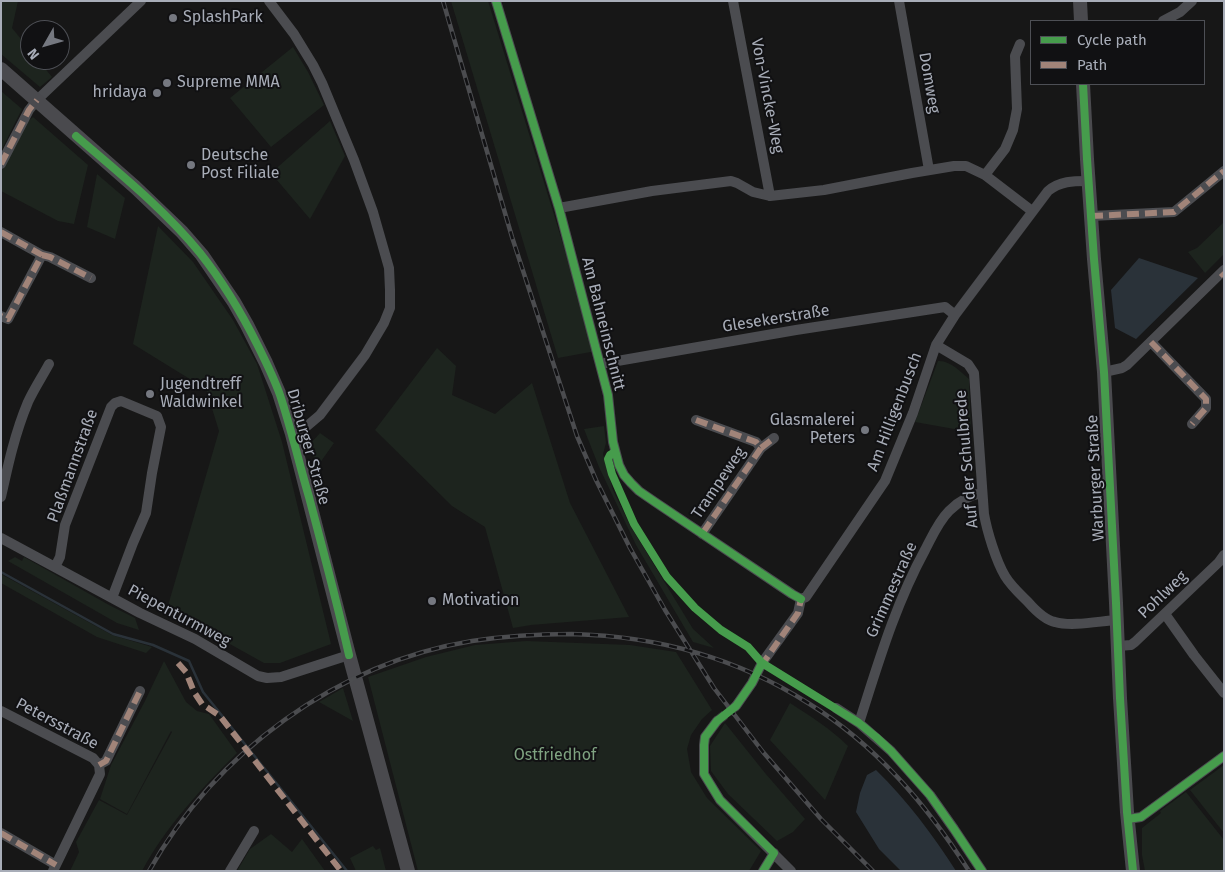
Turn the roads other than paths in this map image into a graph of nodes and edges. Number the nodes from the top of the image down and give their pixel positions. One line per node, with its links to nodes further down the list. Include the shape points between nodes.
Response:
1 (141, 1): 13 (street)
2 (270, 1): 36 (street, via 299,41 322,83 373,212 389,268 390,308 369,349 320,415 300,432)
3 (496, 1): 20 (street, Am Bahneinschnitt)
4 (733, 1): 19 (street, Von-Vincke-Weg)
5 (898, 1): 15 (street, Domweg)
6 (1080, 1): 8 (main road)
7 (1192, 1): 9 (street)
8 (1081, 20)
9 (1165, 20)
10 (1020, 44): 17 (street, via 1015,56 1017,110 1013,130)
11 (1, 69): 13 (main road, Driburger Straße)
12 (1084, 85): 18 (main road, Warburger Straße)
13 (37, 100): 14 (street); 36 (main road, Driburger Straße, via 155,205 202,255 234,302 262,354 280,393)
14 (1, 164)
15 (929, 170): 17 (street, via 966,166); 19 (street, via 824,190)
16 (1224, 172): 22 (street, via 1174,212)
17 (986, 175): 21 (street)
18 (1088, 181): 21 (street, Am Hilligenbusch, via 1055,185); 22 (main road, Warburger Straße)
19 (770, 196): 20 (street, via 731,181 652,190)
20 (559, 208): 32 (street, Am Bahneinschnitt)
21 (1032, 211): 27 (street, Am Hilligenbusch)
22 (1092, 216): 33 (main road, Warburger Straße)
23 (1, 232): 24 (street)
24 (42, 255): 26 (street); 28 (street, via 8,320)
25 (1223, 273): 29 (street)
26 (91, 278)
27 (956, 315): 30 (street, Am Hilligenbusch); 32 (street, Glesekerstraße, via 945,308)
28 (1, 316)
29 (1151, 342): 33 (street, via 1127,365); 35 (street, via 1206,399 1206,408)
30 (936, 345): 39 (street, Auf der Schulbrede, via 968,364 974,373); 46 (street, Am Hilligenbusch, via 913,414 885,481 806,597)
31 (49, 364): 40 (street, via 28,402)
32 (600, 364): 41 (street, Am Bahneinschnitt, via 608,395 615,452 624,475 639,491)
33 (1104, 372): 48 (main road, Warburger Straße)
34 (696, 420): 38 (street, Trampeweg, via 756,442)
35 (1192, 424)
36 (292, 434): 50 (main road, Driburger Straße)
37 (774, 438): 38 (street, Trampeweg)
38 (761, 448): 41 (street, Trampeweg)
39 (982, 493): 48 (street, Auf der Schulbrede, via 986,525 1001,568 1032,607 1054,622 1072,624); 57 (street, Grimmestraße, via 972,495 949,512 919,561 885,640)
40 (1, 497)
41 (702, 534): 46 (street, Am Bahneinschnitt)
42 (1, 538): 44 (street, Piepenturmweg)
43 (1224, 555): 47 (street, Pohlweg)
44 (55, 567): 45 (street, Piepenturmweg); 45 (street, Plaßmannstraße, via 60,557 65,525 111,407 120,400 157,416 161,427 146,513)
45 (112, 598): 50 (street, Piepenturmweg, via 195,639 258,676 280,677)
46 (801, 598): 53 (street, Am Hilligenbusch, via 798,613)
47 (1165, 614): 49 (street, Pohlweg, via 1132,644); 52 (street)
48 (1117, 620): 49 (main road, Warburger Straße)
49 (1118, 646): 60 (main road, Warburger Straße)
50 (349, 655): 66 (main road, Driburger Straße)
51 (140, 691): 59 (street, via 106,761)
52 (1224, 692)
53 (736, 706)
54 (836, 708): 57 (street)
55 (1, 711): 59 (street, Petersstraße)
56 (716, 721): 63 (street, via 705,737 704,774 720,800)
57 (859, 723): 69 (street, via 930,795)
58 (1224, 756): 60 (street, via 1141,817)
59 (99, 764): 64 (street, via 100,774)
60 (1128, 819): 70 (main road, Warburger Straße)
61 (254, 832): 65 (street)
62 (1, 833): 64 (street)
63 (774, 853): 67 (street); 68 (street)
64 (55, 868)
65 (230, 871)
66 (408, 871)
67 (763, 871)
68 (792, 871)
69 (982, 871)
70 (1133, 871)

